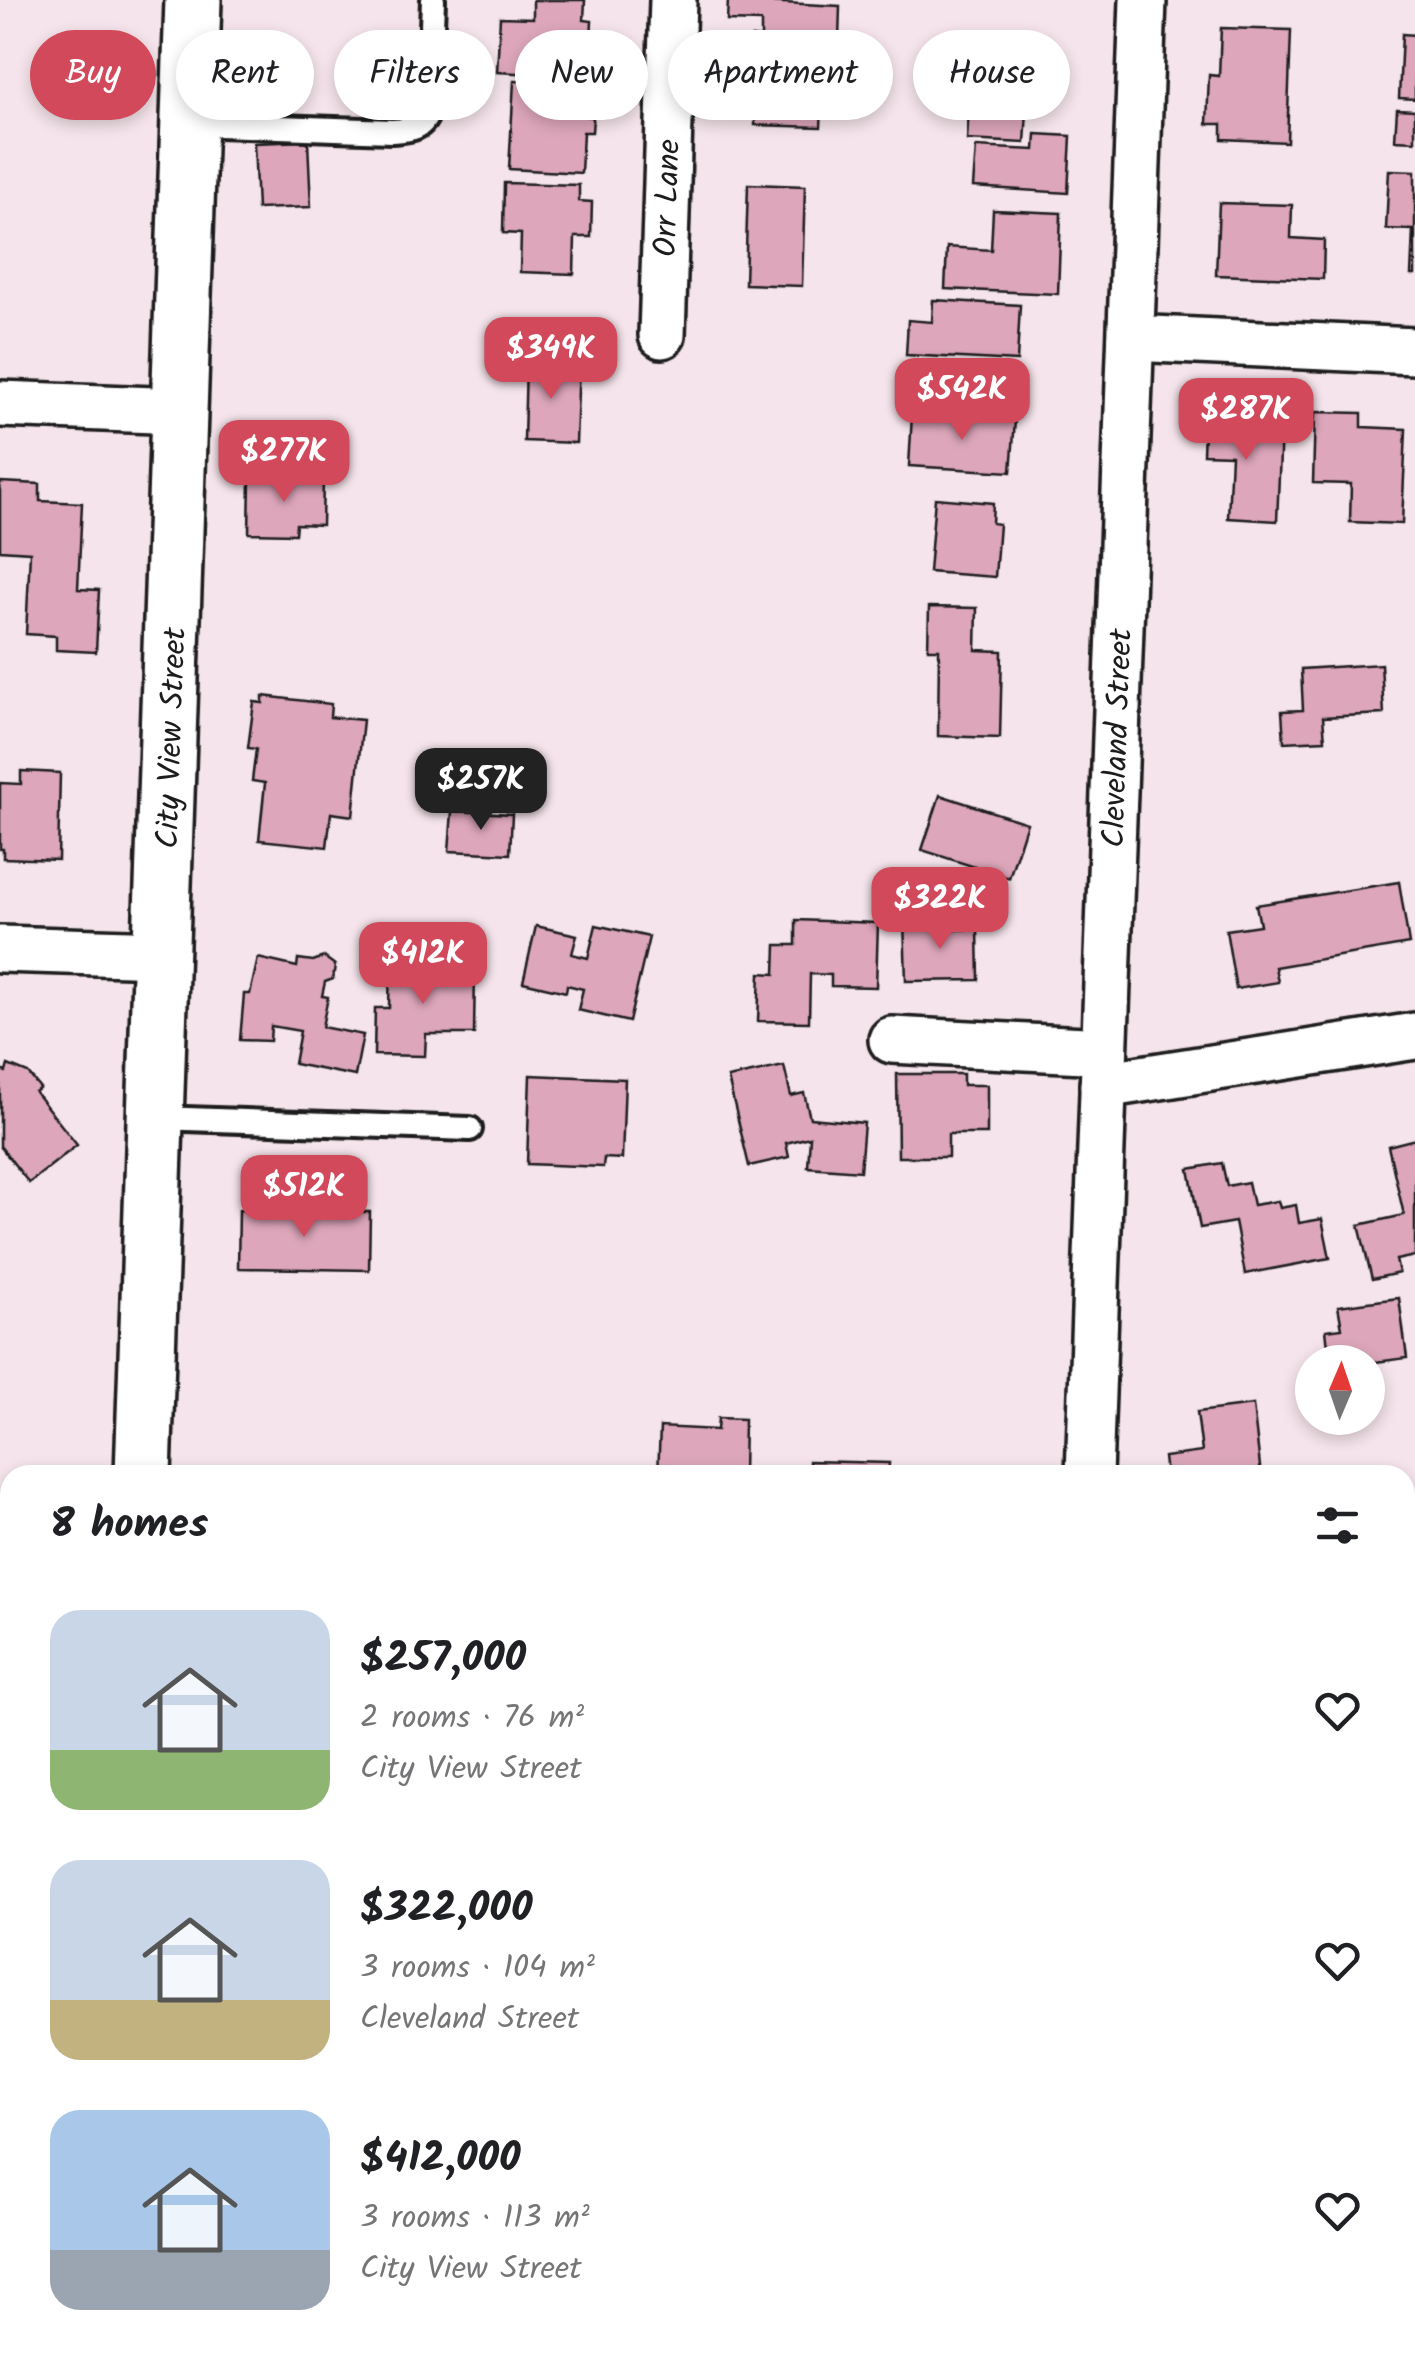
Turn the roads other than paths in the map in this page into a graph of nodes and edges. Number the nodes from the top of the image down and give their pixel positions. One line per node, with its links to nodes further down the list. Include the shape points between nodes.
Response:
1 (194, 0): 5 (street, City View Street)
2 (433, 0): 5 (lane, via 429,108 418,128)
3 (672, 0): 6 (street, Orr Lane)
4 (1143, 0): 7 (street, Cleveland Street)
5 (190, 124): 10 (street, City View Street)
6 (662, 336)
7 (1131, 338): 8 (street); 15 (street, Cleveland Street)
8 (1415, 351)
9 (0, 404): 10 (street)
10 (181, 411): 12 (street, City View Street)
11 (0, 949): 12 (street)
12 (162, 954): 16 (street, City View Street)
13 (1415, 1036): 15 (street)
14 (892, 1040): 15 (street)
15 (1104, 1068): 19 (street, Cleveland Street)
16 (157, 1118): 17 (lane); 18 (street, City View Street)
17 (470, 1129)
18 (143, 1465)
19 (1089, 1465)

